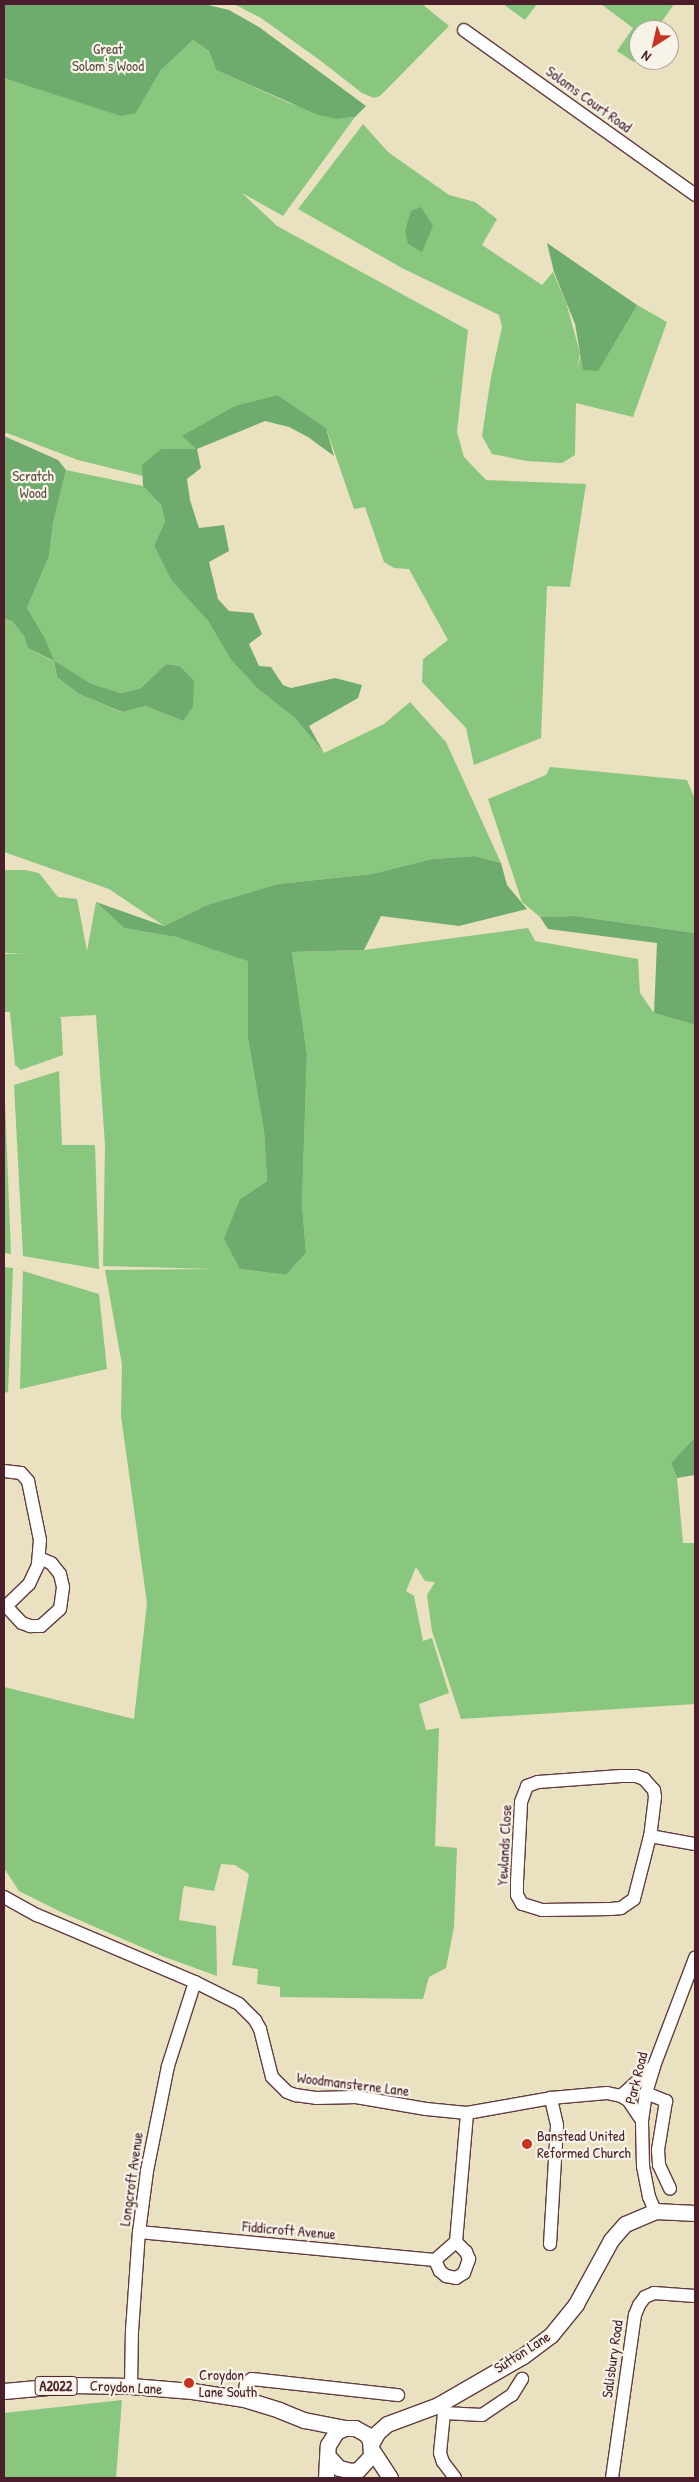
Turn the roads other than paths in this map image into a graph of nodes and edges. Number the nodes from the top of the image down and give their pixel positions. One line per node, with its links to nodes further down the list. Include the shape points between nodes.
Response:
1 (464, 30): 2 (street, Soloms Court Road)
2 (695, 195)
3 (4, 1471): 4 (street, via 21,1473 28,1481 37,1520)
4 (39, 1558): 5 (street, via 30,1584); 5 (street, via 52,1563 60,1574 63,1586 60,1609 41,1626 30,1626)
5 (5, 1607)
6 (650, 1836): 6 (street, Yewlands Close, via 656,1797 644,1779 621,1776 538,1782 527,1786 521,1802 517,1895 522,1904 542,1910 621,1908 629,1905 634,1898); 7 (street)
7 (695, 1844)
8 (4, 1897): 10 (street, Woodmansterne Lane, via 37,1915)
9 (695, 1958): 11 (street, Park Road)
10 (195, 1982): 15 (street, Woodmansterne Lane, via 239,2004 255,2020 272,2077 286,2092); 22 (street, Longcroft Avenue, via 158,2107)
11 (654, 2066): 12 (street, Park Road); 13 (street)
12 (646, 2093): 16 (street, Park Road); 17 (street, via 666,2101 658,2150)
13 (621, 2096): 14 (street, Woodmansterne Lane, via 596,2092); 16 (street, via 628,2100)
14 (551, 2098): 15 (street, Woodmansterne Lane); 24 (street, via 557,2125)
15 (466, 2113): 23 (street)
16 (642, 2122): 18 (street, Park Road)
17 (659, 2165): 18 (street); 19 (street)
18 (643, 2166): 20 (street, Park Road, via 649,2197)
19 (670, 2189)
20 (656, 2211): 21 (main road); 32 (main road, Sutton Lane, via 625,2224 611,2240 576,2304 551,2335)
21 (695, 2213)
22 (139, 2232): 25 (street, Fiddicroft Avenue); 28 (street, Longcroft Avenue)
23 (456, 2242): 25 (street); 25 (street, via 469,2259 464,2273 456,2278 446,2276)
24 (550, 2244)
25 (435, 2260)
26 (695, 2296): 43 (street, Salisbury Road, via 654,2293 644,2297 639,2305)
27 (522, 2379): 32 (street, via 512,2395 482,2415)
28 (131, 2386): 29 (main road, Croydon Lane / A2022, via 70,2385); 31 (main road, Croydon Lane / A2022)
29 (4, 2391)
30 (398, 2395): 31 (street, via 252,2379 246,2383)
31 (244, 2399): 34 (main road, Croydon Lane / A2022)
32 (441, 2409): 33 (main road, Sutton Lane); 42 (street, via 440,2453)
33 (400, 2418): 35 (main road, Sutton Lane); 36 (main road, Sutton Lane, via 382,2428)
34 (304, 2420): 35 (main road, Croydon Lane / A2022); 37 (main road, Croydon Lane / A2022, via 318,2431)
35 (350, 2428): 36 (main road, via 366,2434); 37 (main road, via 336,2432)
36 (372, 2447): 38 (main road, via 367,2463); 41 (main road)
37 (328, 2451): 38 (main road, via 339,2468); 39 (main road)
38 (347, 2473): 40 (main road, via 370,2471)
39 (326, 2478)
40 (382, 2478)
41 (390, 2478)
42 (455, 2478)
43 (612, 2478)

